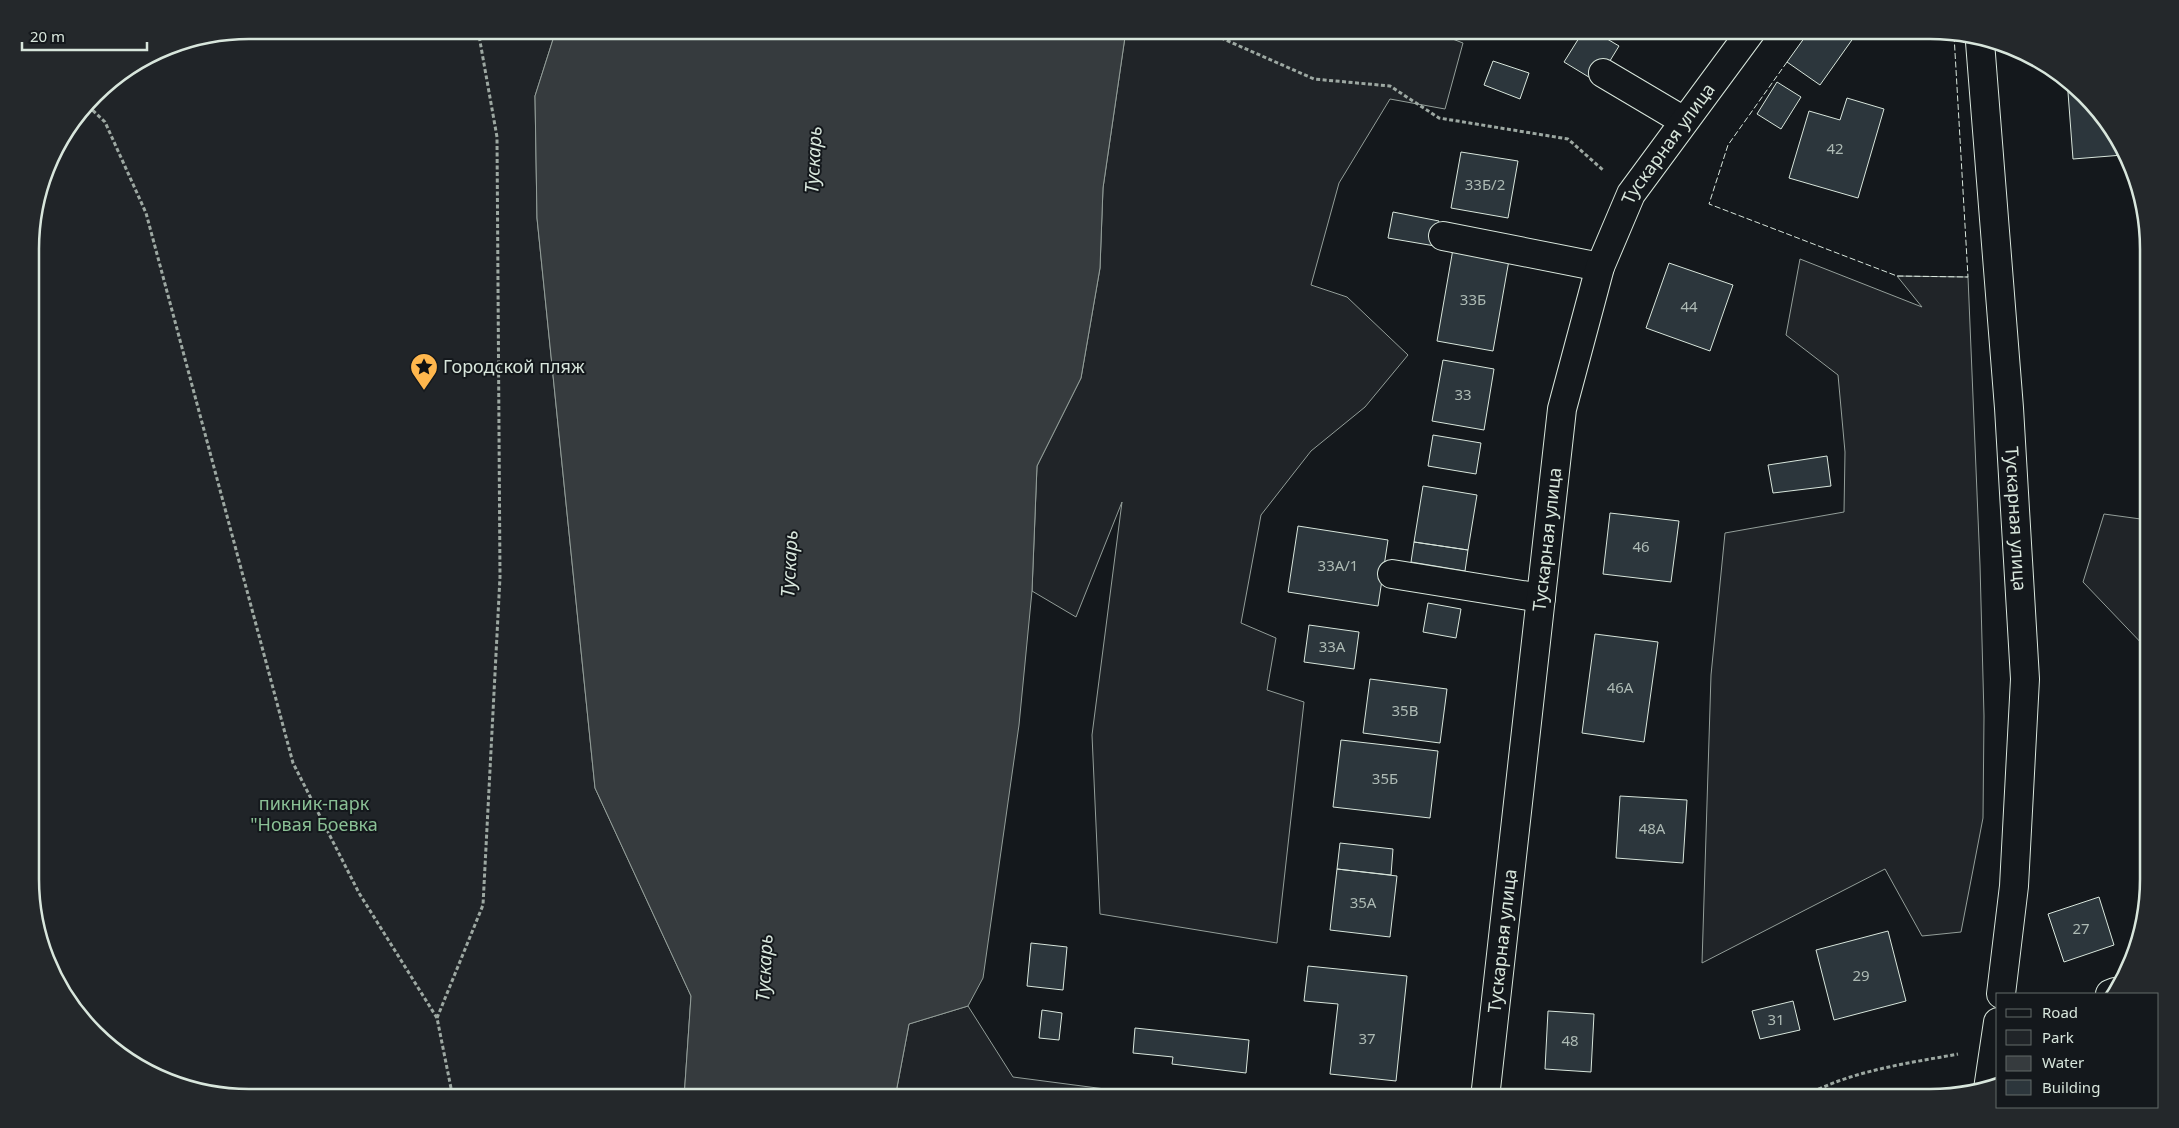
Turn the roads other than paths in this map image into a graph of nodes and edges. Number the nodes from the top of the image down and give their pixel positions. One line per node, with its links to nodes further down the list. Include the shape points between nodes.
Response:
1 (1742, 39): 4 (street, Тускарная улица)
2 (1980, 45): 9 (street, Тускарная улица, via 2009,408 2025,679 2014,886)
3 (1603, 73): 4 (street)
4 (1684, 121): 6 (street, Тускарная улица, via 1631,194)
5 (1442, 236): 6 (street)
6 (1600, 267): 8 (street, Тускарная улица, via 1562,409)
7 (1392, 574): 8 (street)
8 (1541, 598): 12 (street, Тускарная улица)
9 (2001, 993)
10 (1996, 1035): 11 (street)
11 (1989, 1081)
12 (1486, 1089)

